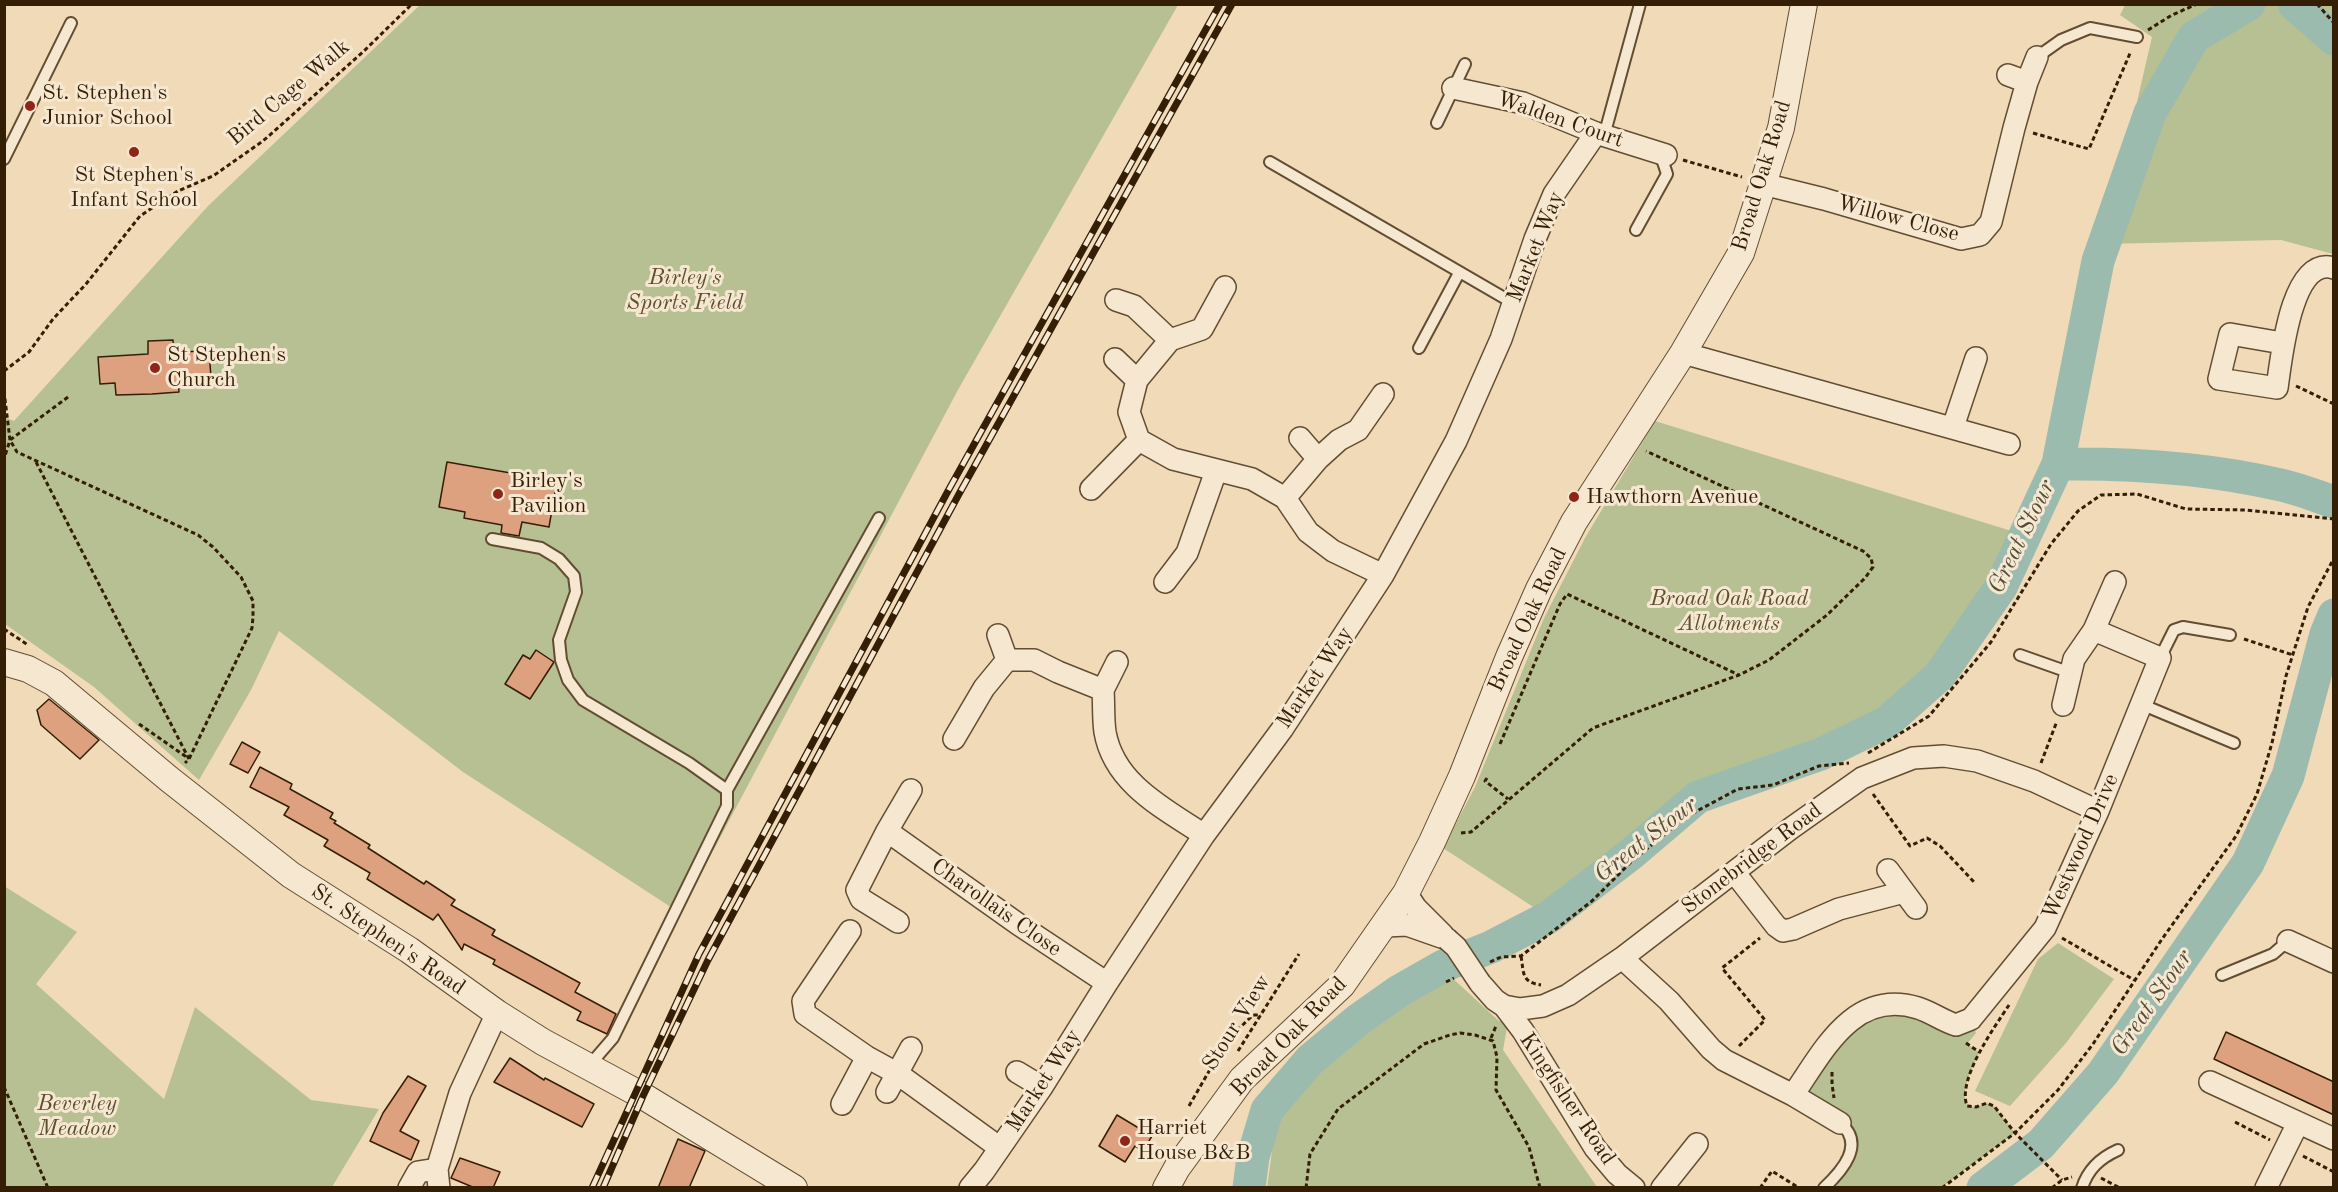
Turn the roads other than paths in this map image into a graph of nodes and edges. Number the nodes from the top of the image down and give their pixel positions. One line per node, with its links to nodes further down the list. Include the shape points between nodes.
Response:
1 (1640, 4): 9 (lane)
2 (1804, 4): 13 (street, Broad Oak Road, via 1781,128)
3 (71, 23): 11 (lane)
4 (2137, 37): 5 (lane, via 2090,28 2061,40)
5 (2037, 57): 13 (street, Willow Close, via 2017,79 2014,128 1991,222 1980,236 1961,239)
6 (1464, 64): 7 (lane)
7 (1453, 88): 8 (lane); 9 (street, Walden Court, via 1523,104)
8 (1437, 123)
9 (1600, 135): 10 (street, Walden Court); 19 (street, Market Way, via 1554,194)
10 (1663, 154): 14 (lane, via 1667,174)
11 (4, 159)
12 (1270, 162): 16 (lane)
13 (1763, 184): 23 (street, Broad Oak Road, via 1741,253)
14 (1636, 230)
15 (2334, 268): 21 (street, via 2313,270 2299,290)
16 (1459, 273): 19 (lane); 22 (lane)
17 (1225, 287): 20 (street, via 1202,329)
18 (1116, 300): 20 (street, via 1134,306)
19 (1513, 303): 38 (street, Market Way, via 1456,441)
20 (1170, 340): 26 (street)
21 (2282, 343): 21 (street, via 2230,334 2219,379 2277,388)
22 (1419, 348)
23 (1683, 353): 28 (street); 62 (street, Broad Oak Road, via 1574,522 1539,590 1441,822)
24 (1976, 358): 28 (street)
25 (1115, 359): 26 (street)
26 (1137, 380): 30 (street, via 1129,412)
27 (1383, 394): 32 (street, via 1358,430 1339,440)
28 (1953, 427): 31 (street)
29 (1300, 438): 32 (street)
30 (1139, 440): 33 (street, via 1173,459); 34 (street)
31 (2009, 444)
32 (1318, 459): 35 (street)
33 (1216, 471): 35 (street, via 1251,479); 39 (street, via 1187,553)
34 (1091, 489)
35 (1286, 498): 38 (street, via 1308,532 1333,550)
36 (879, 518): 55 (lane)
37 (492, 539): 55 (lane, via 541,548 559,559 574,576 576,592 559,640 568,680 583,700 689,762)
38 (1383, 575): 59 (street, Market Way, via 1283,728)
39 (1165, 582)
40 (2115, 582): 41 (street)
41 (2094, 630): 45 (street); 49 (street, via 2074,659)
42 (998, 635): 46 (street)
43 (2230, 635): 45 (lane, via 2183,627 2174,630)
44 (2020, 655): 49 (lane)
45 (2160, 658): 52 (street, Westwood Drive)
46 (1007, 660): 50 (street, via 1034,660); 53 (street, via 984,688)
47 (4, 662): 73 (street, St. Stephen's Road, via 54,683 291,875 409,950)
48 (1117, 662): 50 (street)
49 (2071, 673): 51 (street)
50 (1103, 690): 59 (street, via 1105,733 1116,763 1140,792)
51 (2063, 705)
52 (2143, 705): 54 (lane); 57 (street, Westwood Drive)
53 (954, 739)
54 (2234, 744)
55 (728, 790): 76 (lane, via 727,806 614,1038)
56 (911, 790): 58 (street)
57 (2098, 811): 61 (street, Stonebridge Road, via 2034,781 1977,761 1944,756 1857,766 1790,829); 81 (street, Westwood Drive, via 2045,928 1971,1036 1919,1008 1877,1007 1860,1013 1829,1040)
58 (887, 831): 63 (street, via 857,890 861,899); 71 (street, Charollais Close)
59 (1204, 835): 71 (street, Market Way)
60 (1888, 870): 61 (street, via 1910,900 1839,909 1783,931)
61 (1734, 873): 68 (street, Stonebridge Road)
62 (1406, 893): 64 (street, Broad Oak Road); 66 (street)
63 (898, 922)
64 (1385, 926): 66 (street, via 1407,925); 93 (street, Broad Oak Road, via 1342,985 1242,1080)
65 (850, 931): 75 (street, via 803,1001 805,1014)
66 (1446, 938): 72 (street, bridge)
67 (2288, 941): 69 (street); 70 (lane, via 2273,954)
68 (1622, 958): 72 (street, Stonebridge Road, via 1556,1001 1520,1009); 81 (street, via 1724,1060)
69 (2334, 962)
70 (2222, 975)
71 (1107, 983): 80 (street, Market Way)
72 (1504, 1006): 94 (street, Kingfisher Road, via 1594,1148)
73 (497, 1014): 76 (street, St. Stephen's Road); 89 (street, via 460,1093)
74 (911, 1048): 79 (street)
75 (867, 1057): 79 (street); 82 (street)
76 (588, 1067): 91 (street, St. Stephen's Road)
77 (1017, 1072): 80 (street)
78 (2210, 1082): 84 (street)
79 (893, 1083): 87 (street)
80 (1042, 1087): 87 (street, Market Way)
81 (1793, 1095): 83 (street)
82 (842, 1104)
83 (1836, 1121): 96 (lane, via 1845,1127 1852,1141 1851,1153 1840,1173)
84 (2298, 1123): 85 (street); 98 (street)
85 (2334, 1139)
86 (1697, 1144): 95 (street)
87 (1000, 1148): 92 (street, Market Way)
88 (2118, 1150): 97 (lane, via 2090,1169)
89 (438, 1178): 90 (street, via 418,1172)
90 (409, 1188)
91 (794, 1188)
92 (970, 1188)
93 (1166, 1188)
94 (1634, 1188)
95 (1662, 1188)
96 (1824, 1188)
97 (2082, 1188)
98 (2266, 1188)

